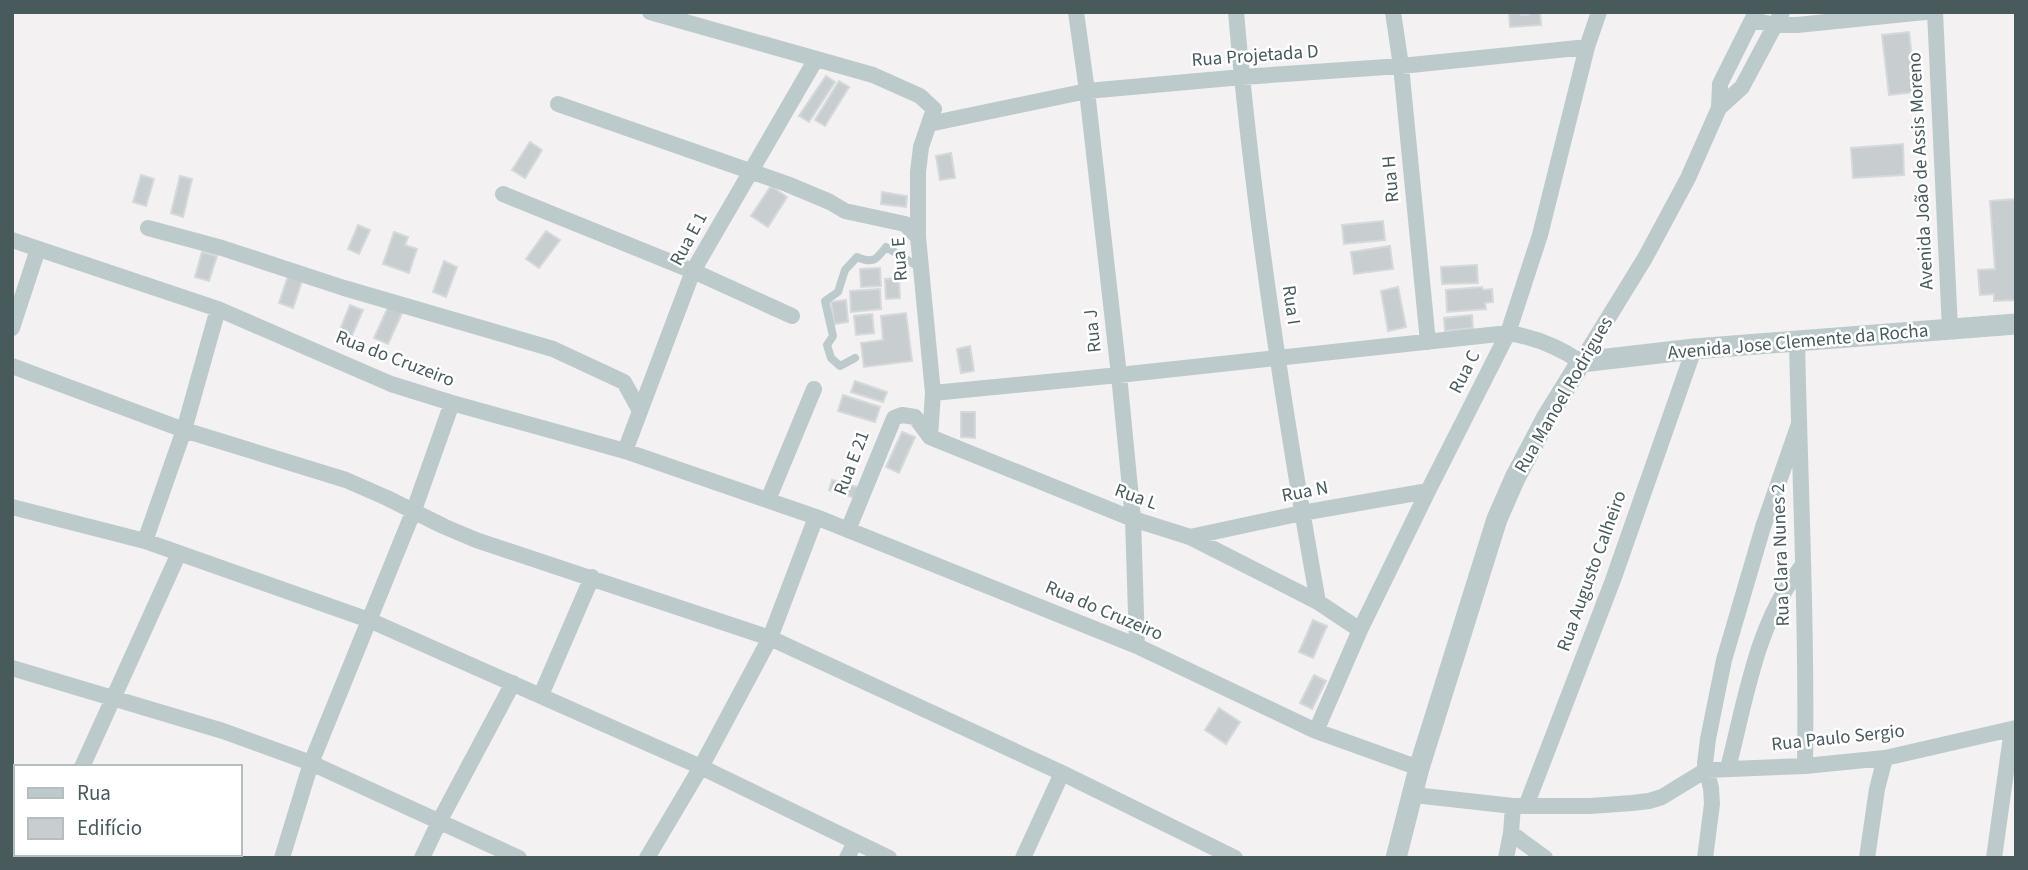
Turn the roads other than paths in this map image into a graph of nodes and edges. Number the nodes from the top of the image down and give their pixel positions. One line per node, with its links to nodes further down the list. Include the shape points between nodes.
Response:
1 (650, 12): 11 (street)
2 (1076, 12): 14 (street, Rua J)
3 (1236, 12): 13 (street, Rua I)
4 (1393, 12): 12 (street, Rua H)
5 (1599, 12): 10 (street, Rua C)
6 (1925, 12): 9 (street, via 1808,24)
7 (1935, 12): 30 (street, Avenida João de Assis Moreno)
8 (1754, 16): 9 (street); 16 (street, via 1720,84)
9 (1779, 19): 16 (street, via 1742,87)
10 (1587, 47): 12 (street, Rua Projetada D); 31 (street, Rua C, via 1540,235)
11 (816, 59): 17 (street, via 873,75 920,96 934,109); 18 (street, Rua E 1)
12 (1401, 66): 13 (street, Rua Projetada D); 32 (street, Rua H)
13 (1242, 77): 14 (street, Rua Projetada D); 35 (street, Rua I)
14 (1087, 91): 17 (street, Rua Projetada D); 39 (street, Rua J)
15 (558, 104): 18 (street)
16 (1719, 108): 37 (street, Rua Manoel Rodrigues, via 1646,258)
17 (929, 124): 21 (street, Rua E, via 918,160)
18 (750, 171): 21 (street, via 845,211 905,224); 25 (street, Rua E 1)
19 (503, 194): 25 (street)
20 (148, 228): 43 (street, via 553,349 624,382)
21 (918, 237): 24 (street, Rua E)
22 (12, 240): 23 (street, Rua do Cruzeiro)
23 (38, 249): 26 (street, Rua do Cruzeiro); 29 (street)
24 (922, 269): 36 (lane, via 886,247 877,259 866,262 857,257 845,270 838,292 825,301 833,336 827,345 840,366); 41 (street, Rua E)
25 (693, 271): 27 (street); 43 (street, Rua E 1)
26 (218, 309): 42 (street, Rua do Cruzeiro, via 391,384); 45 (street)
27 (792, 316)
28 (2016, 324): 30 (street, Avenida Jose Clemente da Rocha)
29 (12, 328)
30 (1950, 329): 33 (street, Avenida Jose Clemente da Rocha)
31 (1508, 332): 32 (street); 37 (street, via 1552,345); 48 (street, Rua C)
32 (1428, 342): 35 (street)
33 (1797, 342): 34 (street, Avenida Jose Clemente da Rocha); 44 (street, Rua Clara Nunes 2)
34 (1694, 349): 37 (street, Avenida Jose Clemente da Rocha); 82 (street, Rua Augusto Calheiro, via 1613,580)
35 (1278, 357): 39 (street); 52 (street, Rua I)
36 (855, 358)
37 (1581, 362): 77 (street, Rua Manoel Rodrigues, via 1537,436 1497,519)
38 (12, 366): 45 (street)
39 (1119, 375): 41 (street); 54 (street, Rua J)
40 (814, 389): 49 (street)
41 (933, 393): 46 (street)
42 (452, 404): 47 (street, Rua do Cruzeiro); 51 (street)
43 (640, 411): 47 (street, Rua E 1)
44 (1799, 424): 59 (street, Rua Clara Nunes 2); 79 (street, via 1724,660)
45 (184, 430): 51 (street, via 346,480); 57 (street)
46 (930, 437): 54 (street, Rua L); 55 (street, Rua E 21, via 915,417 894,418)
47 (625, 451): 49 (street, Rua do Cruzeiro)
48 (1428, 491): 52 (street, Rua N); 63 (street, Rua C)
49 (768, 500): 53 (street, Rua do Cruzeiro)
50 (12, 507): 57 (street)
51 (414, 510): 60 (street, via 476,540); 62 (street)
52 (1302, 513): 56 (street, Rua N); 61 (street, Rua I)
53 (816, 517): 55 (street, Rua do Cruzeiro); 64 (street)
54 (1133, 519): 56 (street, Rua L); 65 (street, Rua J)
55 (848, 530): 65 (street, Rua do Cruzeiro)
56 (1190, 537): 61 (street, Rua L)
57 (145, 541): 58 (street)
58 (179, 553): 62 (street); 69 (street)
59 (1802, 566): 75 (street, Rua Clara Nunes 2); 78 (street, via 1766,627)
60 (592, 577): 64 (street); 68 (street)
61 (1318, 602): 63 (street, Rua L)
62 (369, 620): 67 (street); 73 (street)
63 (1360, 630): 71 (street, Rua C)
64 (771, 638): 76 (street); 80 (street)
65 (1137, 646): 71 (street, Rua do Cruzeiro)
66 (12, 668): 69 (street)
67 (513, 683): 68 (street); 83 (street)
68 (541, 695): 76 (street)
69 (114, 699): 73 (street); 74 (street)
70 (2014, 729): 72 (street, Rua Paulo Sergio); 99 (street)
71 (1315, 731): 77 (street, Rua do Cruzeiro)
72 (1885, 758): 75 (street, Rua Paulo Sergio); 98 (street)
73 (310, 763): 83 (street); 86 (street)
74 (83, 765)
75 (1805, 766): 78 (street, Rua Paulo Sergio)
76 (701, 767): 85 (street); 89 (street)
77 (1419, 768): 81 (street, Rua Manoel Rodrigues)
78 (1728, 768): 79 (street, Rua Paulo Sergio)
79 (1706, 770): 82 (street, via 1649,801); 97 (street, via 1712,804)
80 (1062, 773): 92 (street); 93 (street)
81 (1414, 795): 82 (street); 94 (street, Rua Manoel Rodrigues)
82 (1519, 806): 84 (street, Rua Augusto Calheiro)
83 (440, 820): 87 (street); 88 (street)
84 (1511, 833): 95 (street, Rua Augusto Calheiro); 96 (street)
85 (855, 842): 90 (street); 91 (street)
86 (282, 858)
87 (422, 858)
88 (520, 858)
89 (647, 858)
90 (848, 858)
91 (889, 858)
92 (1023, 858)
93 (1235, 858)
94 (1396, 858)
95 (1506, 858)
96 (1545, 858)
97 (1705, 858)
98 (1867, 858)
99 (1994, 858)

